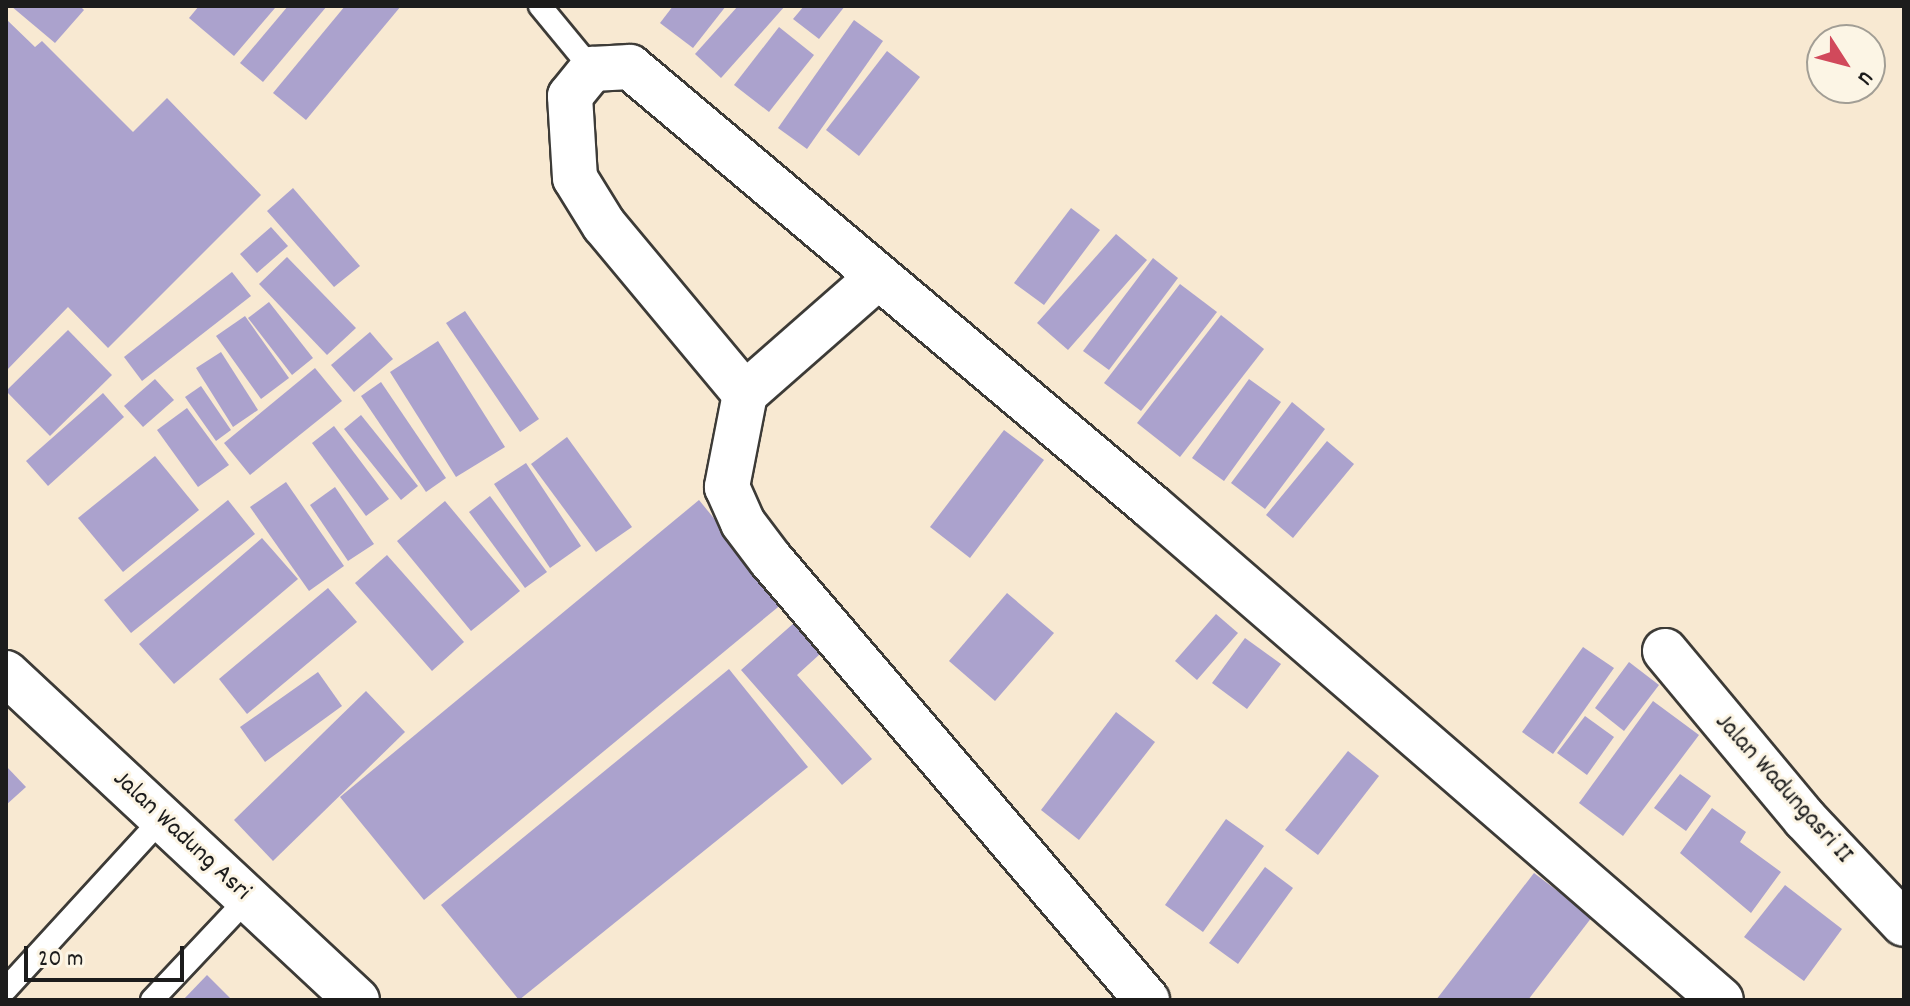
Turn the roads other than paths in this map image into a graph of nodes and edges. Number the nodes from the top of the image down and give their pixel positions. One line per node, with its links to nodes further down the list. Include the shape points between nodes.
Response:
1 (540, 6): 2 (lane)
2 (592, 69): 3 (street, via 630,67); 4 (street, via 570,96 575,178 604,225)
3 (878, 277): 4 (street); 14 (street)
4 (745, 394): 13 (street, via 727,487 743,523)
5 (1665, 651): 9 (street, Jalan Wadungasri II, via 1805,819)
6 (6, 673): 7 (street, Jalan Wadung Asri)
7 (162, 819): 8 (street, Jalan Wadung Asri); 10 (lane)
8 (248, 898): 11 (lane); 12 (street, Jalan Wadung Asri)
9 (1904, 924)
10 (6, 989)
11 (152, 1000)
12 (357, 1000)
13 (1147, 1000)
14 (1721, 1000)

